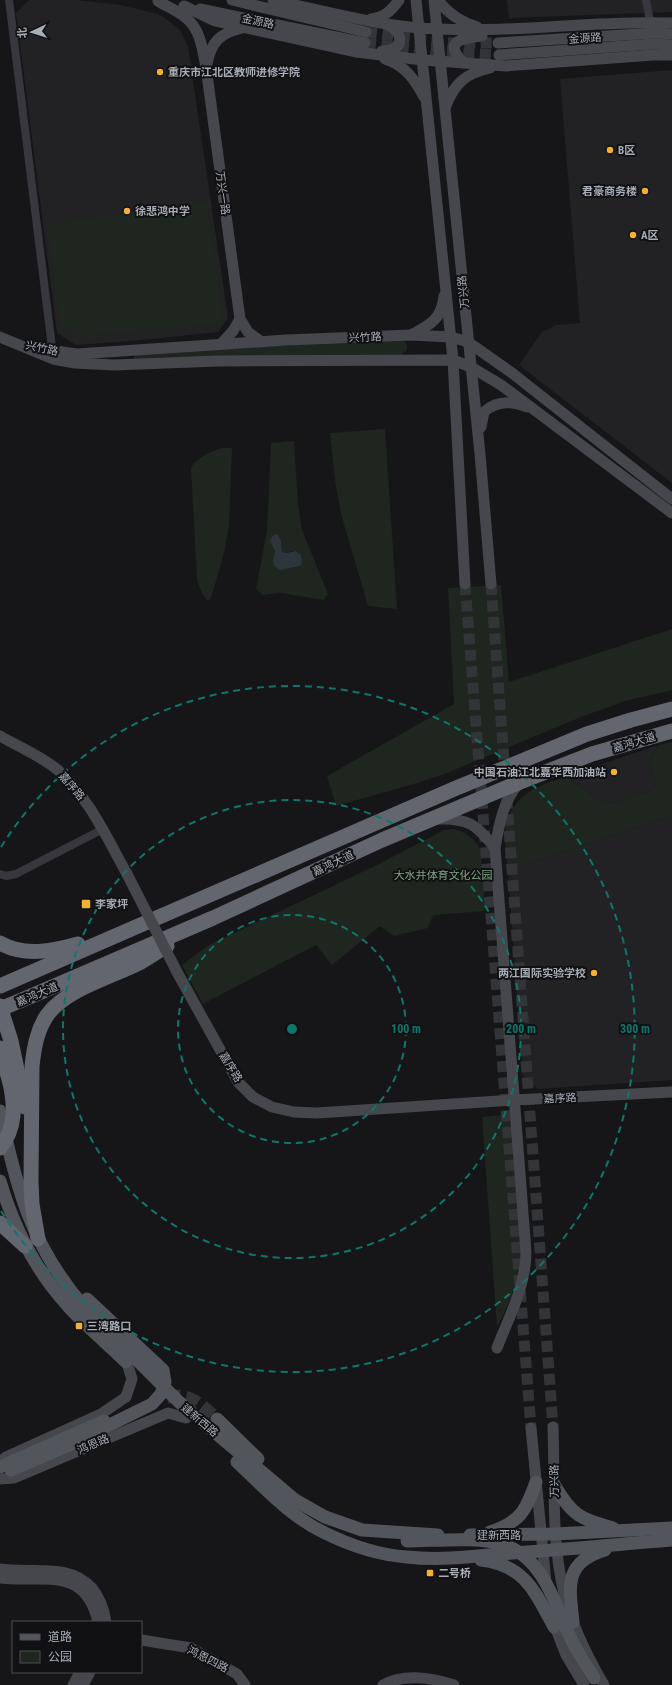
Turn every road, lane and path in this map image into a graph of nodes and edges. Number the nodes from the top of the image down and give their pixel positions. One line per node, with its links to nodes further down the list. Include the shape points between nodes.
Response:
1 (9, 0): 45 (street)
2 (154, 0): 10 (street, 金源路); 32 (street, 万兴一路, via 184,16 193,25)
3 (232, 0): 20 (street, 金源路)
4 (273, 0): 11 (street)
5 (399, 0): 11 (street, via 386,15)
6 (416, 0): 16 (street, 万兴路)
7 (434, 0): 17 (street, 万兴路)
8 (438, 0): 18 (street, via 465,24)
9 (646, 0): 12 (street)
10 (184, 6): 15 (street, via 215,21); 23 (street, 金源路)
11 (366, 20): 13 (street)
12 (650, 22): 14 (street); 19 (street)
13 (384, 23): 16 (street); 25 (street, via 398,33 397,48 389,51)
14 (672, 23)
15 (245, 28): 25 (street); 32 (street, via 232,31 217,40 210,51)
16 (419, 28): 17 (street); 28 (street, 万兴路)
17 (437, 29): 18 (street); 29 (street, 万兴路)
18 (487, 30): 19 (street)
19 (504, 30): 30 (street, via 460,39 455,51)
20 (366, 32)
21 (672, 34): 22 (street, 金源路)
22 (498, 43)
23 (365, 44)
24 (672, 45): 26 (street, 金源路, via 653,44)
25 (356, 52): 28 (street); 33 (street, via 397,63 417,83)
26 (499, 55)
27 (672, 55): 31 (street)
28 (423, 60): 29 (street); 33 (street, 万兴路)
29 (441, 61): 30 (street); 34 (street, 万兴路)
30 (464, 63): 31 (street)
31 (506, 66): 34 (street, via 479,70 467,76 450,93)
32 (206, 67): 38 (street, 万兴一路)
33 (428, 103): 35 (street, 万兴路)
34 (445, 108): 36 (street, 万兴路)
35 (432, 146): 36 (street, via 434,137 439,134 444,137); 37 (street, 万兴路)
36 (449, 151): 43 (street, 万兴路)
37 (445, 277): 39 (street, via 443,304 437,318 430,325); 40 (street, 万兴路)
38 (240, 319): 42 (street, via 248,332); 44 (street)
39 (411, 335): 40 (street, 兴竹路); 42 (street, 兴竹路)
40 (451, 337): 43 (street, 兴竹路); 46 (street, 万兴路)
41 (3, 339): 45 (street, 兴竹路)
42 (260, 341): 44 (street, 兴竹路)
43 (468, 342): 47 (street, 万兴路); 50 (street, 兴竹路, via 512,373)
44 (222, 344): 45 (street, 兴竹路)
45 (53, 356): 46 (street, 兴竹路, via 75,363 114,365 218,361)
46 (453, 360): 47 (street, 兴竹路); 52 (street, 万兴路)
47 (471, 366): 48 (street, 兴竹路); 49 (street, 万兴路)
48 (537, 410): 49 (street, via 508,402 497,403 488,408 481,423); 51 (street, 兴竹路)
49 (480, 454): 53 (street, 万兴路)
50 (672, 499)
51 (672, 513)
52 (465, 584)
53 (491, 584)
54 (672, 709): 63 (highway, 嘉鸿大道, via 587,734)
55 (672, 731): 57 (highway, 嘉鸿大道, via 592,754)
56 (0, 736): 59 (street, 嘉序路, via 57,769 82,797)
57 (520, 782): 58 (highway, 嘉鸿大道); 60 (street, via 510,794 502,813)
58 (433, 819): 60 (street, via 453,819 475,825); 62 (highway, 嘉鸿大道)
59 (103, 829): 61 (street, via 16,874); 70 (street, 嘉序路, bridge, via 177,972 238,1082 253,1098 272,1107 317,1114)
60 (495, 848): 70 (street)
61 (0, 874)
62 (213, 918): 67 (highway, 嘉鸿大道, bridge); 74 (highway, via 141,962 76,992 48,1014 41,1026 34,1051)
63 (132, 928): 64 (highway, via 48,951 25,951); 65 (highway, 嘉鸿大道)
64 (0, 943)
65 (5, 984)
66 (0, 1006): 74 (highway, via 24,1099)
67 (0, 1009)
68 (0, 1048): 72 (highway, bridge, via 13,1100 12,1124)
69 (672, 1092): 70 (street, 嘉序路)
70 (514, 1100): 78 (street, via 526,1268 523,1283)
71 (0, 1110): 76 (main road, 建新西路)
72 (0, 1148)
73 (0, 1181): 76 (main road, 建新西路, via 12,1216)
74 (31, 1182): 76 (highway)
75 (0, 1223): 76 (highway)
76 (32, 1243): 77 (main road, 建新西路); 79 (main road, 建新西路, via 48,1282 69,1307)
77 (52, 1264): 86 (main road, bridge, via 163,1370 165,1382 161,1394 152,1404 69,1445); 90 (main road, 建新西路, via 74,1296 179,1402)
78 (497, 1348)
79 (127, 1362): 81 (main road, 建新西路); 85 (street, via 132,1379 126,1397 101,1414)
80 (145, 1401): 86 (main road)
81 (186, 1418): 87 (street, 鸿恩路, via 168,1413 14,1478); 100 (main road, 建新西路, via 215,1441 287,1509 322,1532 359,1548 383,1554 407,1558)
82 (217, 1419): 90 (main road, via 274,1474)
83 (553, 1427): 89 (street, 万兴路)
84 (531, 1428): 88 (street, 万兴路)
85 (0, 1462)
86 (4, 1471)
87 (0, 1479)
88 (536, 1482): 93 (street, 万兴路); 95 (main road, via 525,1510 518,1517 501,1528)
89 (555, 1486): 94 (street, 万兴路); 96 (main road, via 565,1504 574,1513)
90 (295, 1500): 92 (main road, 建新西路, via 325,1517)
91 (672, 1528): 96 (main road, 建新西路)
92 (362, 1530): 95 (main road, 建新西路, via 408,1534); 110 (main road, bridge, via 385,1539 482,1541 505,1545 524,1556 541,1575 550,1591 571,1639)
93 (541, 1534): 94 (main road, 建新西路); 95 (main road, 建新西路); 99 (street)
94 (555, 1534): 96 (main road, 建新西路); 98 (street)
95 (482, 1535)
96 (627, 1538): 97 (main road, 建新西路); 98 (main road, 建新西路); 105 (main road, via 594,1553 583,1560 576,1569 571,1581 570,1594)
97 (672, 1540)
98 (557, 1550): 99 (main road, 建新西路); 105 (street, via 564,1594)
99 (543, 1551): 100 (main road, 建新西路); 106 (street, via 547,1596)
100 (449, 1557): 106 (main road, via 501,1564 516,1571 537,1595)
101 (0, 1569): 104 (street, via 65,1572 77,1576 96,1593 103,1606)
102 (0, 1578): 103 (street, via 51,1579 74,1584 90,1597)
103 (98, 1621)
104 (106, 1621)
105 (573, 1622): 110 (street)
106 (554, 1627): 110 (street, via 566,1655)
107 (142, 1640): 113 (street, 鸿恩四路, via 191,1648 237,1674)
108 (79, 1673): 111 (street)
109 (89, 1673): 112 (street)
110 (595, 1683)
111 (73, 1685)
112 (83, 1685)
113 (245, 1685)
114 (383, 1685): 115 (street, via 410,1678 436,1679)
115 (454, 1685)

